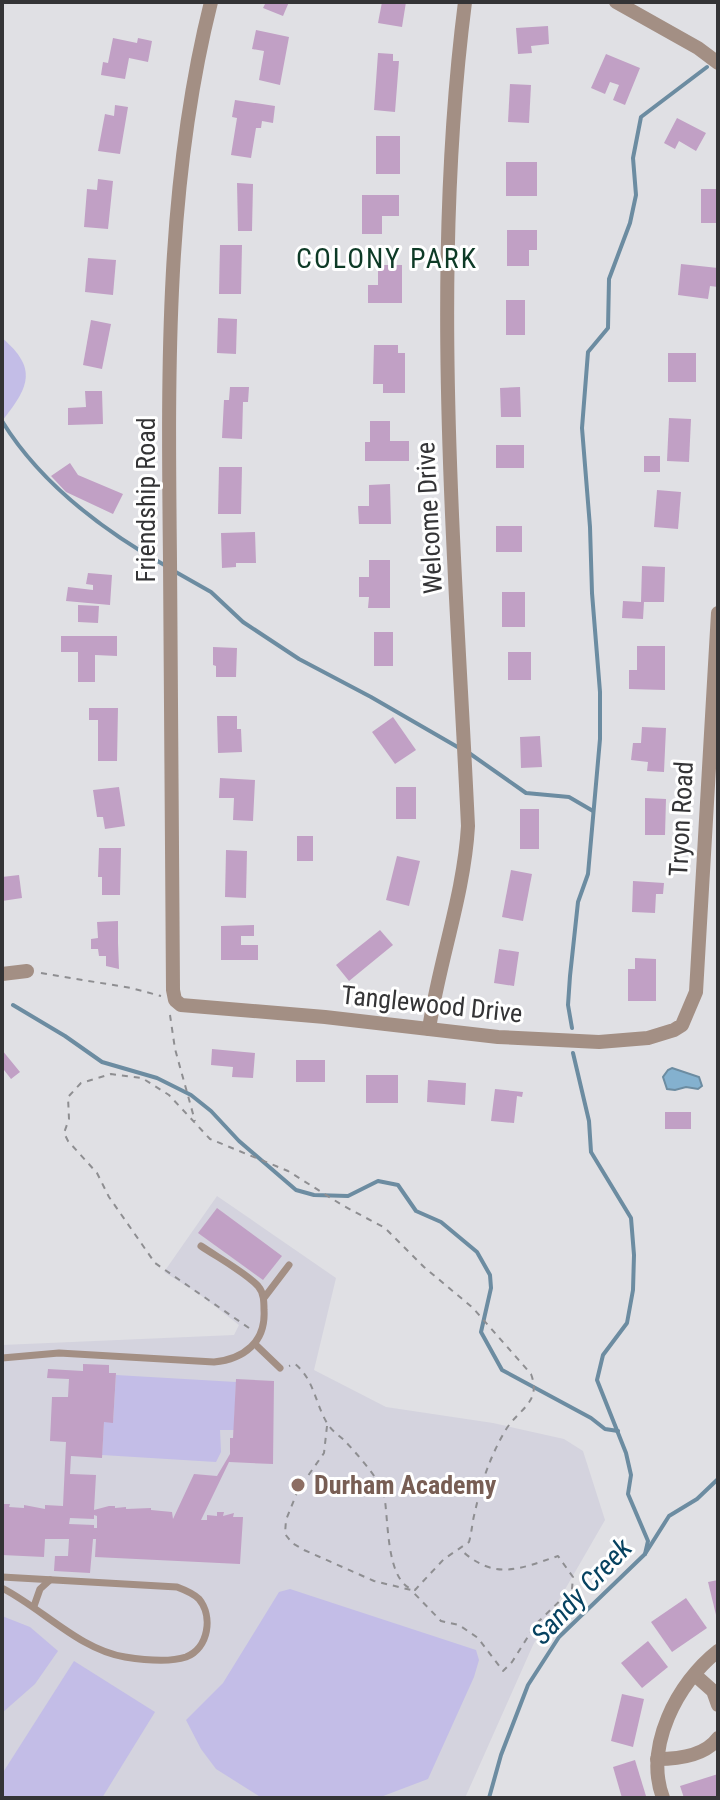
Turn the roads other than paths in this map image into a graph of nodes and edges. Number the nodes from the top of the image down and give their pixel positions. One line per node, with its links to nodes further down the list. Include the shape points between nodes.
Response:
1 (211, 2): 8 (street, Friendship Road, via 191,92 170,306)
2 (465, 2): 10 (street, Welcome Drive, via 448,195 449,440 468,826)
3 (616, 2): 4 (street)
4 (718, 63)
5 (718, 613): 9 (street, Tryon Road, via 696,992)
6 (27, 971): 7 (street)
7 (2, 974)
8 (175, 1000): 10 (street, Tanglewood Drive, via 181,1005)
9 (682, 1025): 10 (street, Tanglewood Drive, via 665,1035 599,1042)
10 (429, 1029)
11 (201, 1246): 13 (lane, via 258,1287)
12 (289, 1265): 13 (lane)
13 (264, 1298): 14 (lane, via 264,1325)
14 (256, 1344): 15 (lane, via 214,1362 59,1353); 16 (lane)
15 (2, 1358)
16 (280, 1368)
17 (2, 1577): 18 (lane)
18 (50, 1580): 20 (lane); 20 (lane, via 177,1587 201,1601 207,1615 203,1642 189,1656 171,1660 102,1652)
19 (2, 1588): 20 (lane)
20 (34, 1606)
21 (718, 1651): 22 (street)
22 (695, 1675): 23 (street, via 713,1691); 25 (street, via 666,1722)
23 (718, 1705)
24 (718, 1738): 25 (street, via 701,1751)
25 (657, 1759): 26 (street)
26 (663, 1798)

